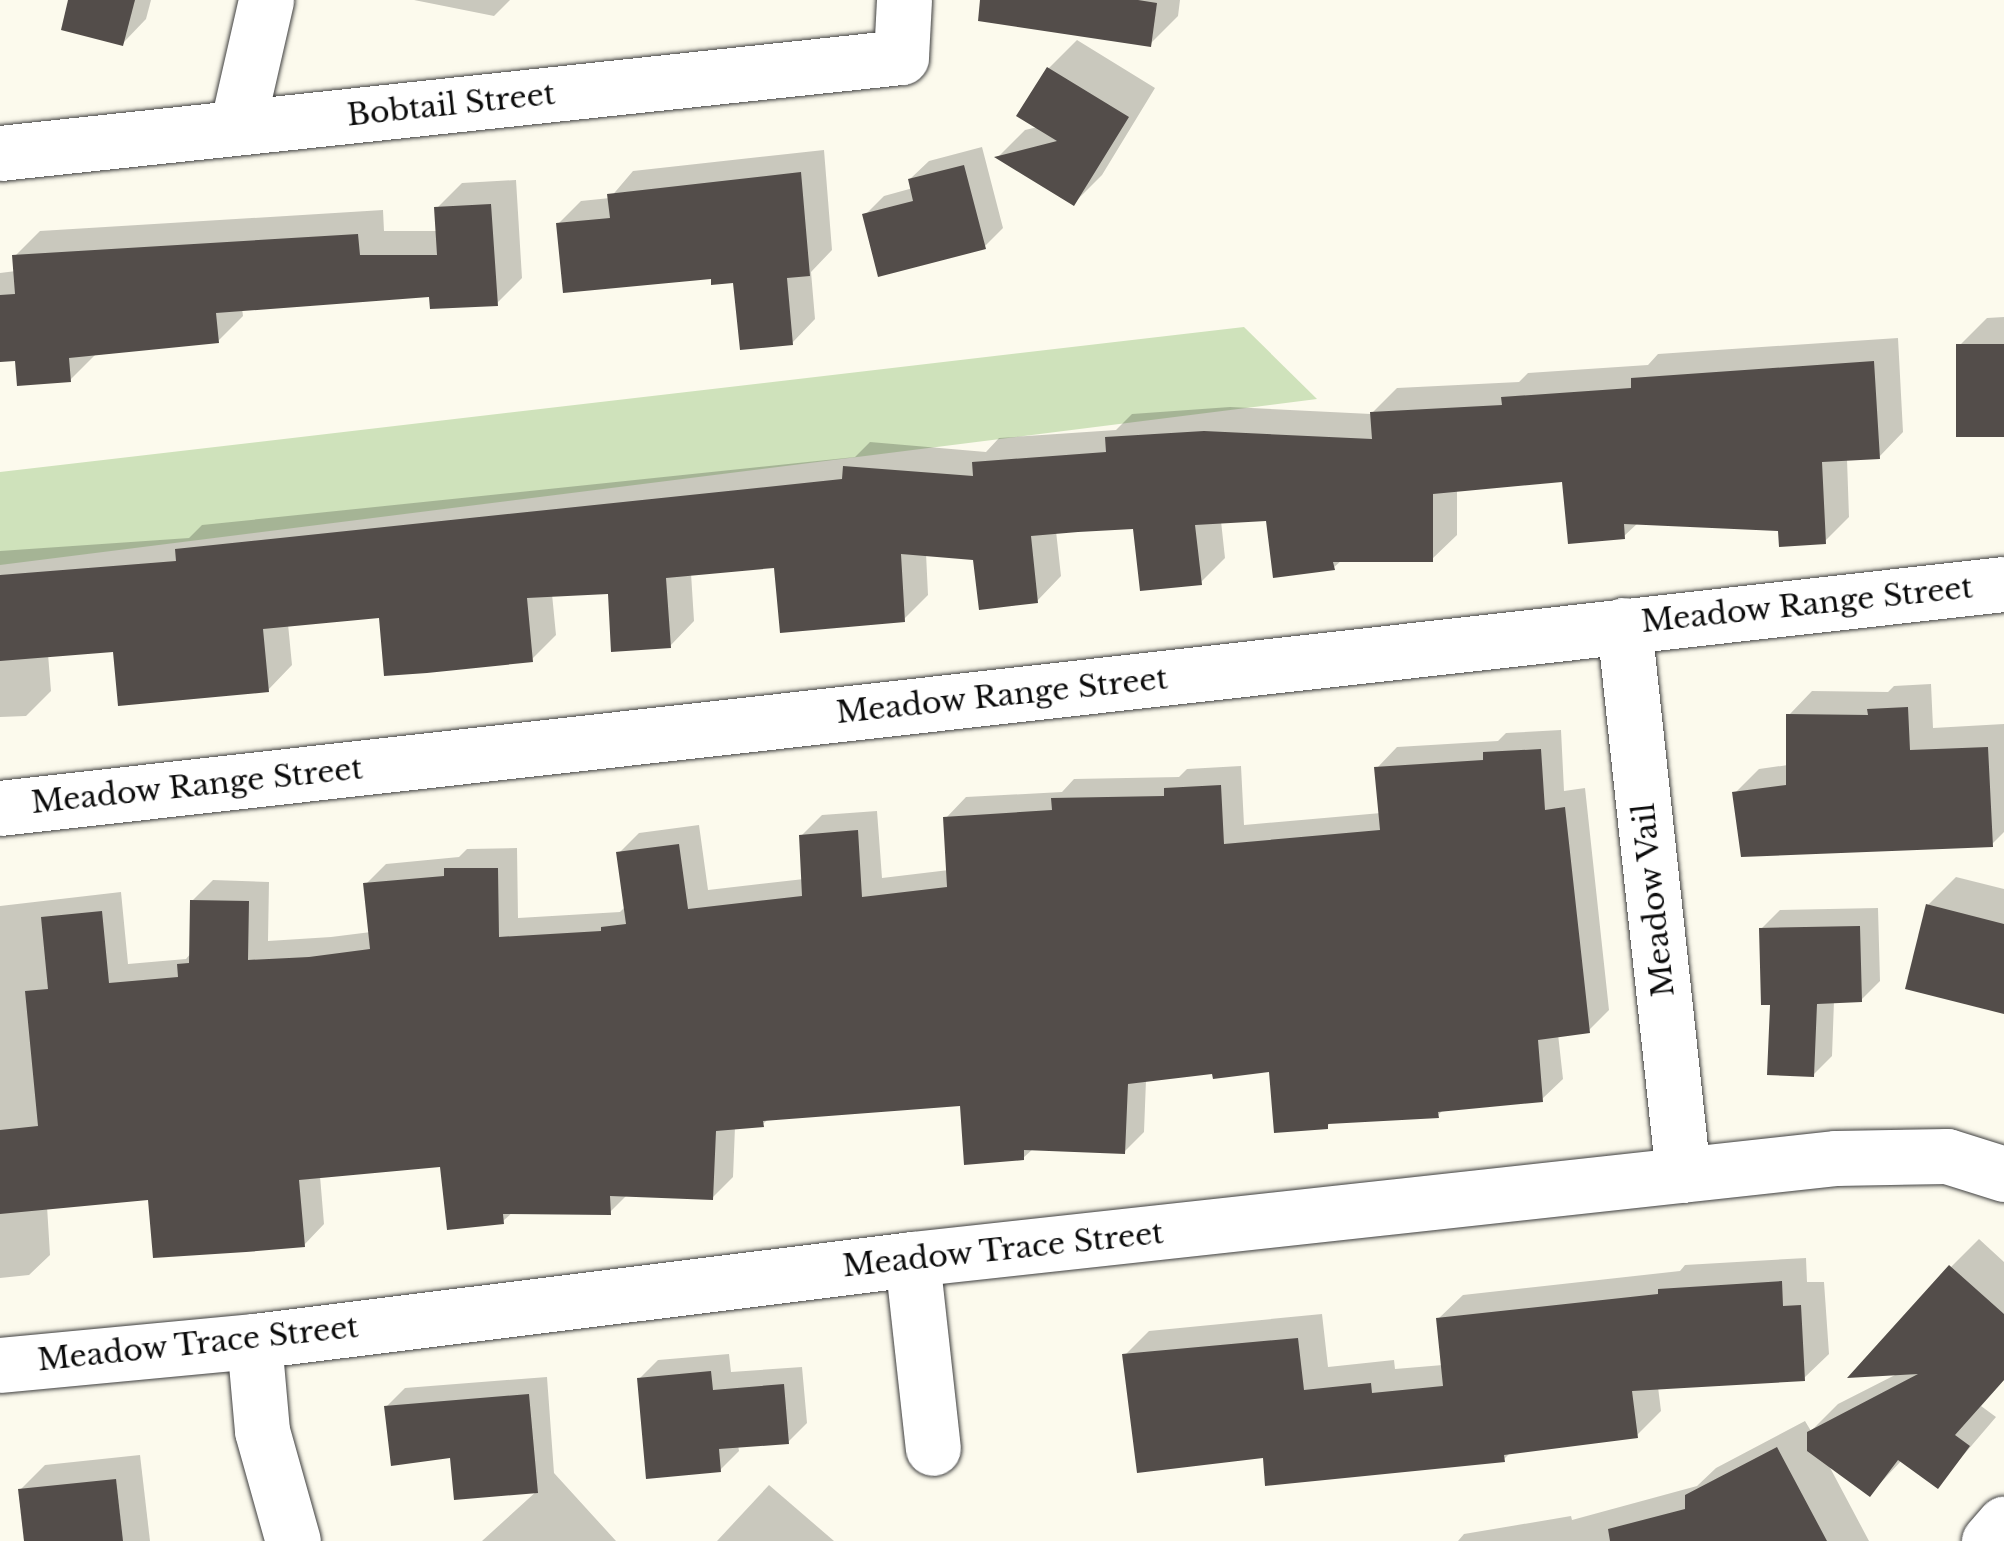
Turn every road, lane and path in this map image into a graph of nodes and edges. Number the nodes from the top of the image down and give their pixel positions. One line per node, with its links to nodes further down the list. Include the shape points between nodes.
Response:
1 (266, 0): 3 (street)
2 (904, 0): 3 (street, Bobtail Street, via 901,57)
3 (238, 128): 4 (street, Bobtail Street)
4 (0, 152)
5 (2004, 584): 6 (street, Meadow Range Street)
6 (1624, 626): 7 (street, Meadow Range Street); 9 (street, Meadow Vail)
7 (0, 808)
8 (2004, 1174): 9 (street, Meadow Trace Street, via 1947,1156 1836,1158)
9 (1684, 1175): 10 (street, Meadow Trace Street)
10 (912, 1260): 11 (street, Meadow Trace Street); 13 (street)
11 (254, 1341): 12 (street, Meadow Trace Street); 15 (street, via 262,1431)
12 (0, 1365)
13 (933, 1448)
14 (2004, 1524): 16 (street)
15 (293, 1541)
16 (1989, 1541)

